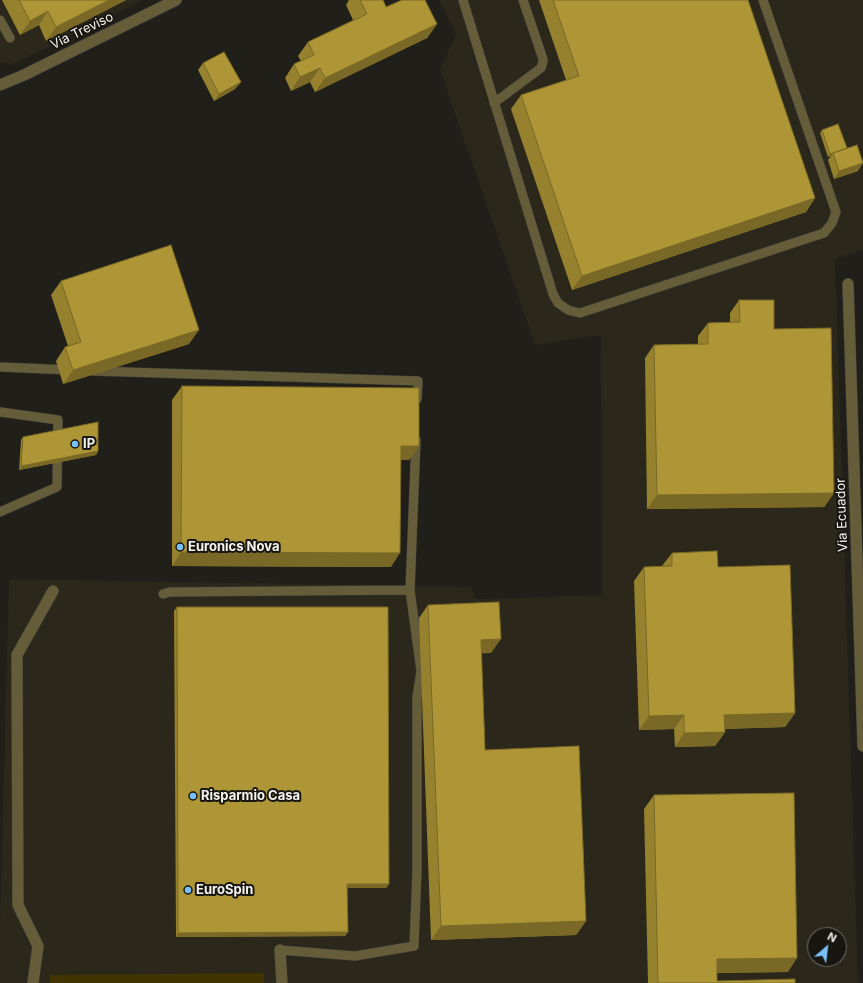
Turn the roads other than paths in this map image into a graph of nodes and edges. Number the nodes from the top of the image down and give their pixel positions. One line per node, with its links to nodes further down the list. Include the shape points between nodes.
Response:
1 (176, 0): 7 (street, Via Treviso)
2 (463, 0): 8 (lane)
3 (523, 0): 8 (lane, via 543,59 541,68)
4 (763, 0): 8 (lane, via 836,212 824,233 580,313 568,310 558,303 553,294)
5 (0, 20): 6 (lane)
6 (10, 38)
7 (0, 85)
8 (494, 103)
9 (848, 284): 18 (street, Via Ecuador)
10 (0, 367): 11 (lane, via 418,381)
11 (417, 407)
12 (0, 412): 14 (lane, via 58,420 57,487)
13 (416, 430): 15 (lane)
14 (0, 512)
15 (410, 590): 17 (lane); 19 (lane, via 421,671 417,698 417,871 414,946 355,956)
16 (53, 591): 20 (street, via 17,655 18,905 38,946)
17 (164, 594)
18 (863, 746)
19 (280, 950): 21 (street)
20 (33, 983)
21 (282, 983)

